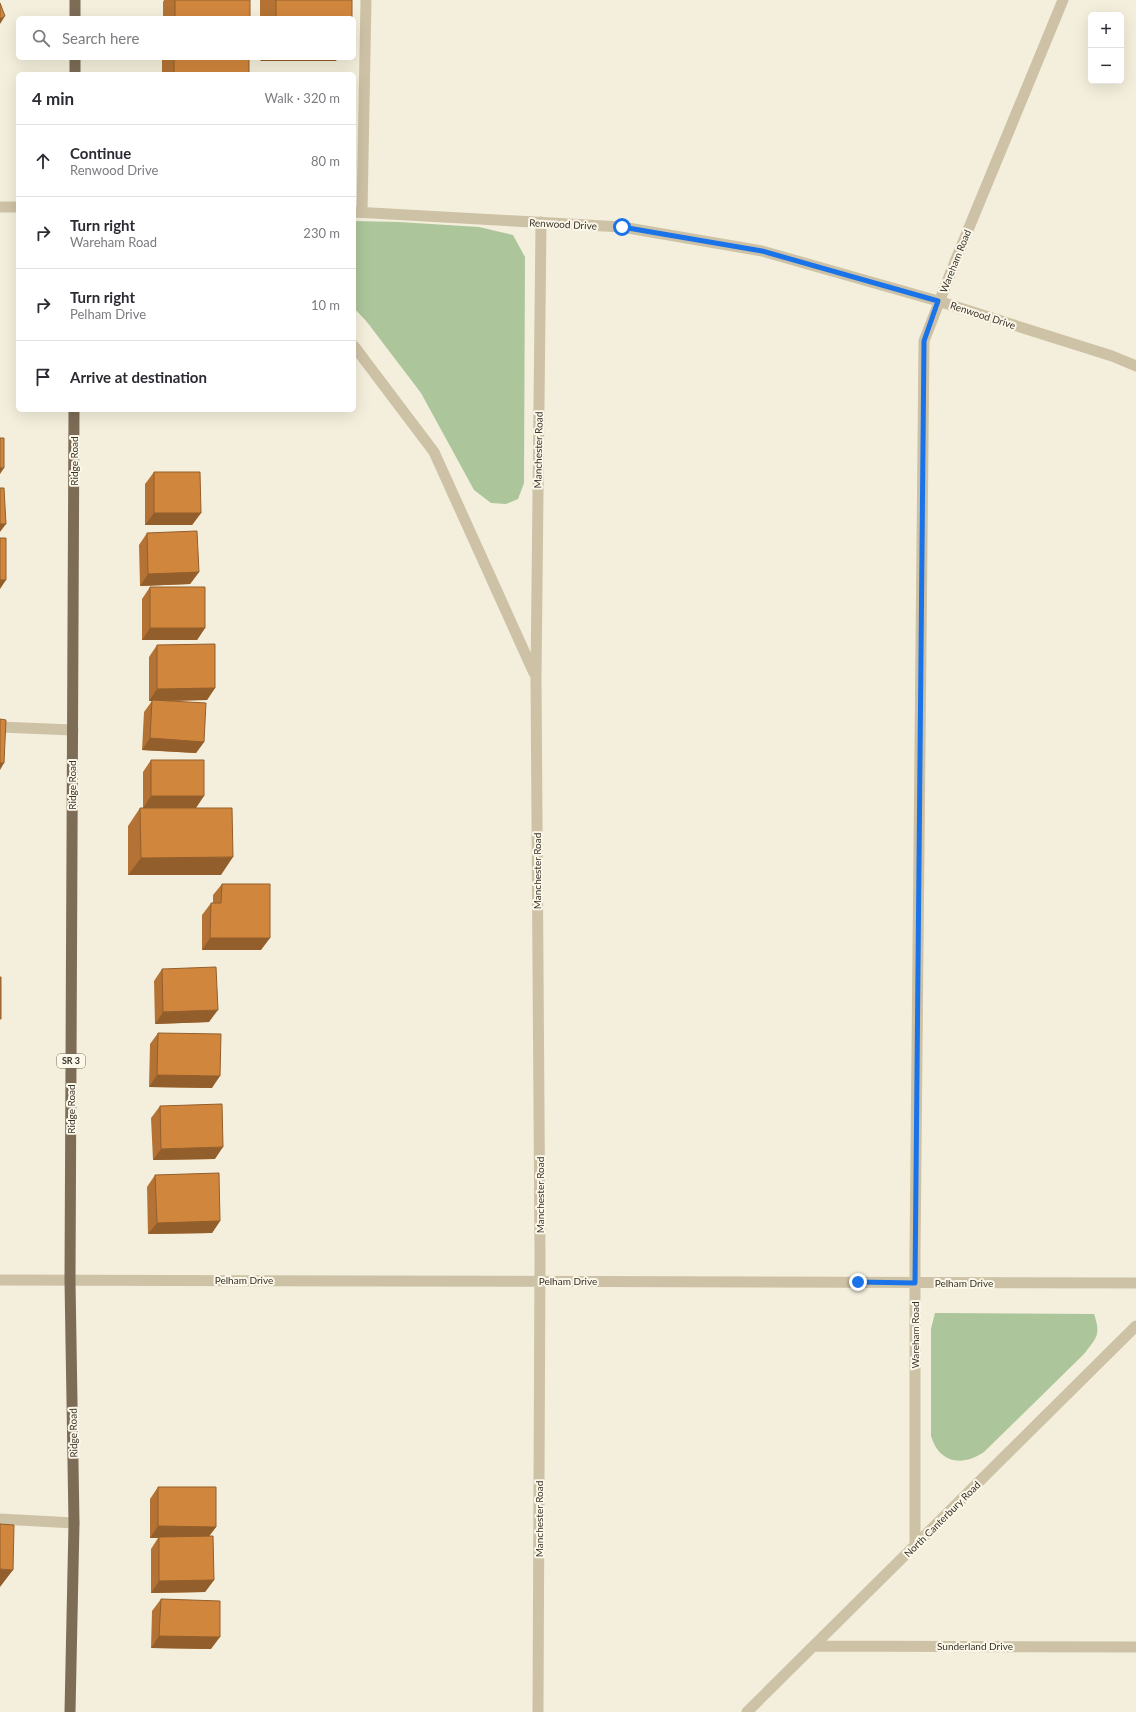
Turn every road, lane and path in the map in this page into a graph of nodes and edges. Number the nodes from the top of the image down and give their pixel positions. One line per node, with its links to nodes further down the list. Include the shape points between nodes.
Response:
1 (75, 0): 4 (main road)
2 (366, 0): 9 (street)
3 (1063, 0): 11 (street, Wareham Road)
4 (75, 16)
5 (75, 60): 6 (main road)
6 (75, 72)
7 (0, 207): 8 (street)
8 (16, 207)
9 (358, 212): 10 (street, Renwood Drive)
10 (541, 222): 11 (street, Renwood Drive, via 622,227 762,251); 15 (street, Manchester Road)
11 (938, 301): 13 (street, Renwood Drive, via 1112,356); 21 (street, Wareham Road, via 924,341)
12 (356, 349): 15 (street, Manchester Road, via 434,452)
13 (1136, 366)
14 (74, 412): 17 (main road, Ridge Road / SR 3)
15 (536, 677): 20 (street, Manchester Road)
16 (0, 727): 17 (street)
17 (73, 730): 19 (main road, Ridge Road / SR 3)
18 (0, 1280): 19 (street, Pelham Drive)
19 (70, 1281): 20 (street, Pelham Drive); 25 (main road, Ridge Road / SR 3)
20 (540, 1281): 21 (street, Pelham Drive); 30 (street, Manchester Road)
21 (915, 1283): 22 (street, Pelham Drive); 26 (street, Wareham Road)
22 (1136, 1283)
23 (1136, 1326): 26 (street, North Canterbury Road)
24 (0, 1519): 25 (street)
25 (74, 1523): 29 (main road, Ridge Road / SR 3)
26 (915, 1546): 27 (street, North Canterbury Road)
27 (815, 1646): 28 (street, Sunderland Drive); 31 (street, North Canterbury Road)
28 (1136, 1647)
29 (70, 1712)
30 (538, 1712)
31 (747, 1712)

